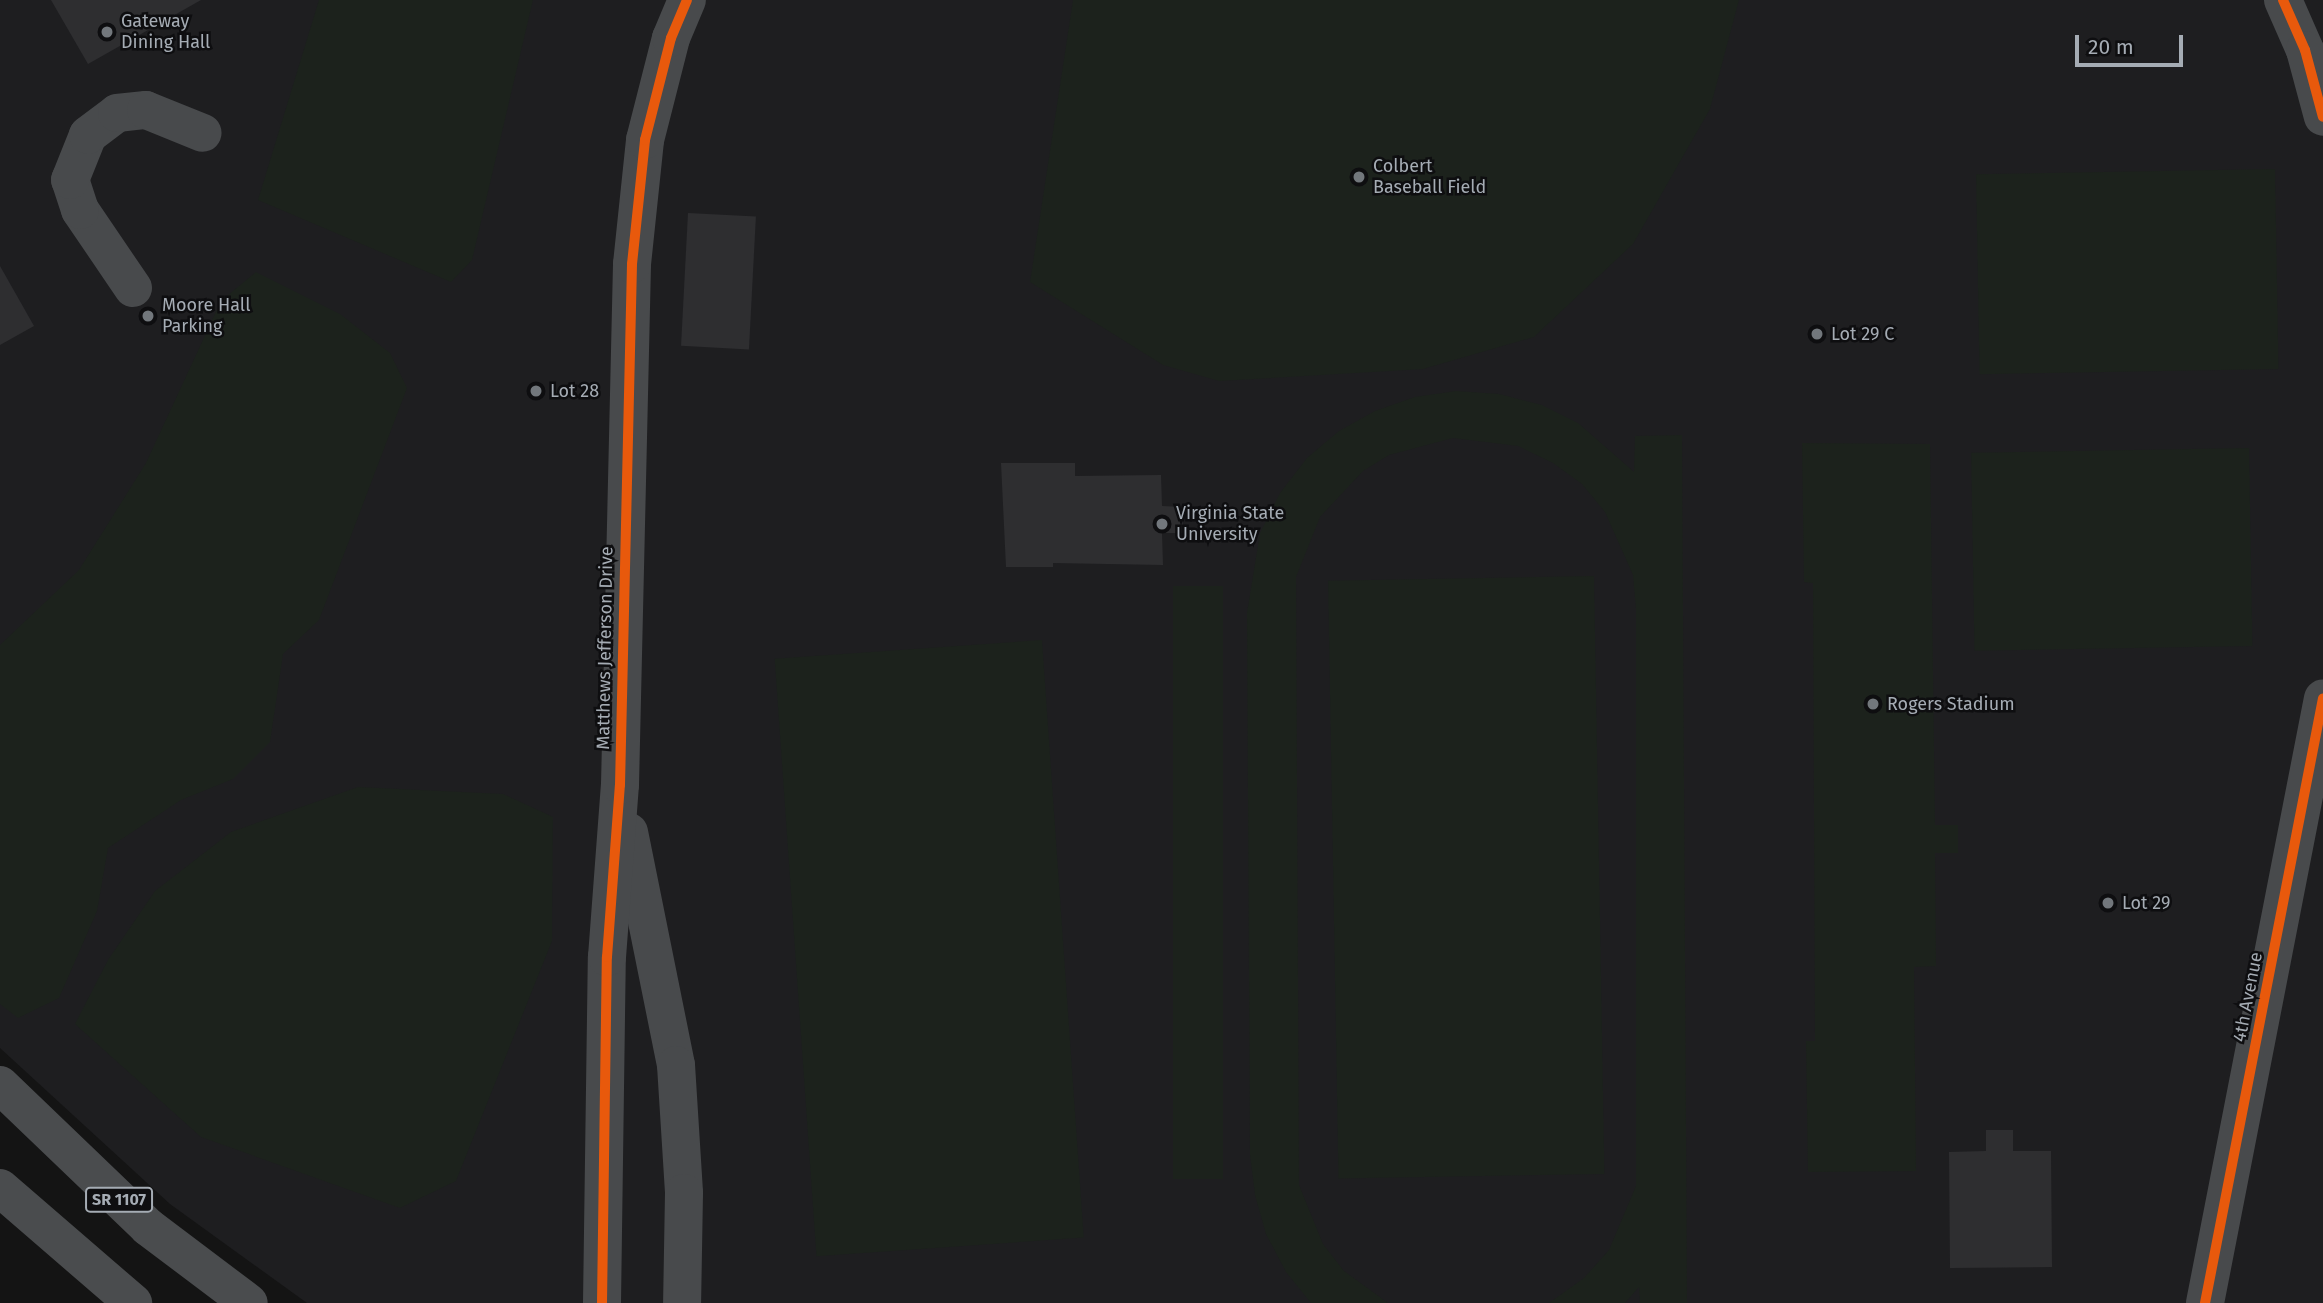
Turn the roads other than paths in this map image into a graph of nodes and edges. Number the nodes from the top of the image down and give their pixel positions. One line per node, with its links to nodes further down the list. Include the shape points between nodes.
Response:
1 (687, 0): 7 (street, Matthews Jefferson Drive, via 655,93 636,195)
2 (2283, 0): 3 (street, via 2305,50)
3 (2323, 117)
4 (204, 133): 5 (street, via 146,110 117,113 88,135 70,180 80,210)
5 (133, 288)
6 (2323, 698): 14 (street, 4th Avenue)
7 (620, 785): 12 (street, Matthews Jefferson Drive, via 607,957); 13 (street, Matthews Jefferson Drive, via 676,1065 684,1193)
8 (0, 1085): 11 (main road, SR 1107, via 148,1227)
9 (0, 1188): 10 (main road)
10 (133, 1303)
11 (249, 1303)
12 (602, 1303)
13 (682, 1303)
14 (2205, 1303)

